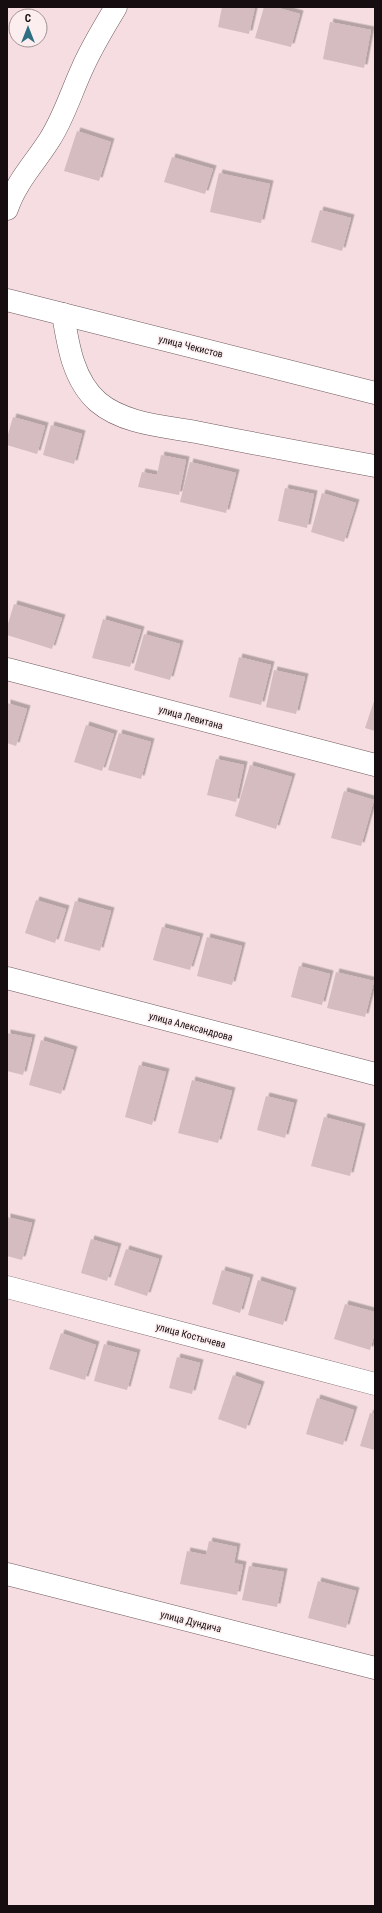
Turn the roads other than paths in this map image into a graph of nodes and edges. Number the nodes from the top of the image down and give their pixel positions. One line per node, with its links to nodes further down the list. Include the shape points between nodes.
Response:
1 (116, 7): 2 (street, via 82,68 64,114 11,196)
2 (7, 209)
3 (7, 300): 4 (street, улица Чекистов)
4 (62, 314): 5 (street, улица Чекистов); 6 (street, via 77,375 98,402 127,418)
5 (375, 393)
6 (375, 466)
7 (7, 669): 8 (street, улица Левитана)
8 (375, 765)
9 (7, 978): 10 (street, улица Александрова)
10 (375, 1074)
11 (7, 1287): 12 (street, улица Костычева)
12 (375, 1384)
13 (7, 1574): 14 (street, улица Дундича)
14 (375, 1668)

